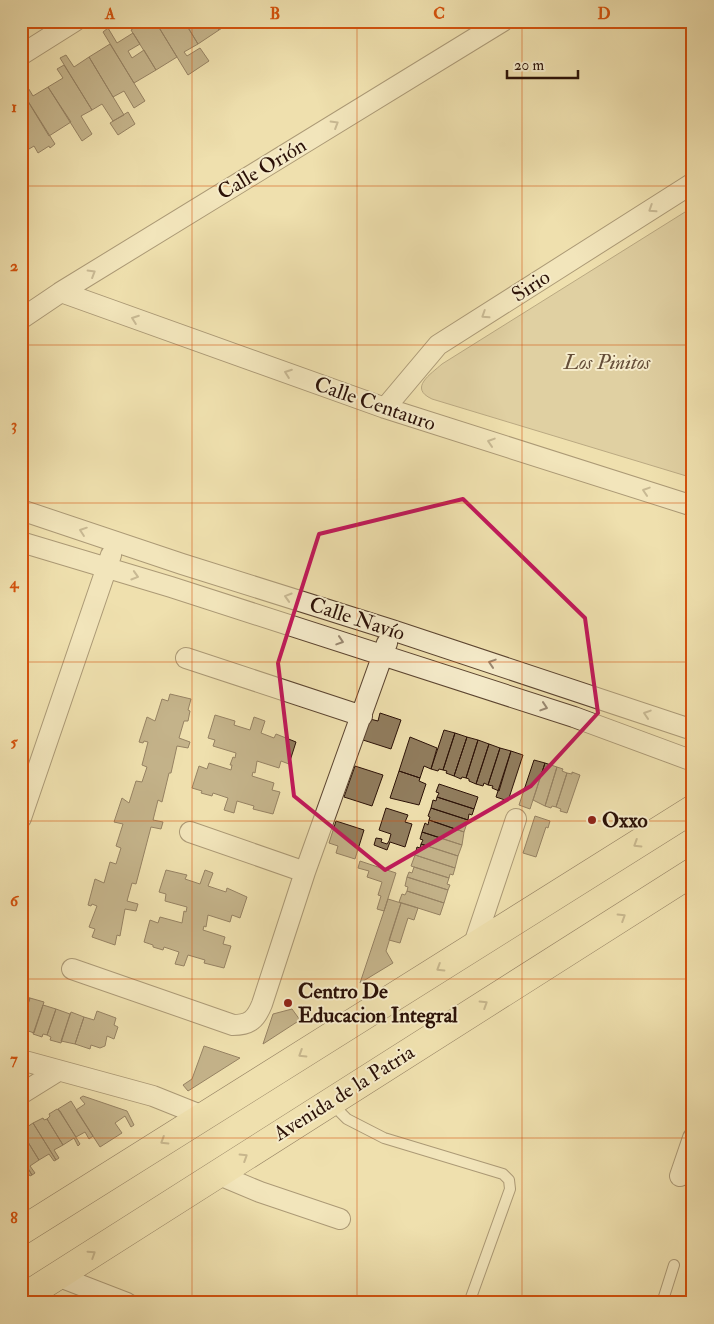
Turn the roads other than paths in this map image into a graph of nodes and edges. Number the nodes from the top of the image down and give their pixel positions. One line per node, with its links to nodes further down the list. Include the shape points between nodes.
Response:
1 (75, 21): 3 (street)
2 (503, 21): 5 (street, Calle Orión, one-way to 2)
3 (21, 55)
4 (693, 183): 7 (street, Sirio, one-way to 7, via 438,345)
5 (61, 292): 6 (street, Calle Orión); 7 (street, Calle Centauro, one-way to 5)
6 (21, 319)
7 (385, 408): 8 (street, Calle Centauro, one-way to 7)
8 (693, 506)
9 (21, 510): 11 (street, Calle Navío, one-way to 9)
10 (21, 542): 12 (street, Calle Navío)
11 (116, 542): 12 (street); 13 (street, Calle Navío, one-way to 11)
12 (107, 568): 14 (street, Calle Navío, one-way to 14); 20 (street)
13 (392, 630): 14 (street); 17 (street, Calle Navío, one-way to 13)
14 (382, 655): 16 (street); 18 (street, Calle Navío, one-way to 18, via 574,717)
15 (186, 658): 16 (street)
16 (362, 716): 23 (street)
17 (693, 730)
18 (693, 761)
19 (693, 809): 25 (main road, one-way to 25)
20 (21, 818)
21 (516, 819): 25 (street)
22 (190, 832): 23 (street)
23 (305, 872): 26 (street, via 262,1004 252,1021 243,1025 233,1025)
24 (693, 872): 30 (main road, Avenida de la Patria, one-way to 24)
25 (473, 947): 31 (main road, one-way to 31)
26 (72, 969)
27 (21, 1060): 28 (street)
28 (58, 1071): 29 (street); 31 (street, via 153,1096)
29 (21, 1094)
30 (330, 1102): 33 (main road, Avenida de la Patria, one-way to 30); 41 (lane, via 347,1119 384,1138 503,1174 509,1180 510,1188)
31 (203, 1116): 36 (main road, one-way to 36)
32 (693, 1138): 34 (street)
33 (218, 1174): 35 (street, via 260,1192); 38 (main road, Avenida de la Patria, one-way to 33)
34 (680, 1176)
35 (340, 1218)
36 (21, 1231)
37 (674, 1265): 42 (lane)
38 (57, 1276): 39 (main road, Avenida de la Patria); 40 (street)
39 (21, 1299)
40 (128, 1303)
41 (469, 1303)
42 (662, 1303)

